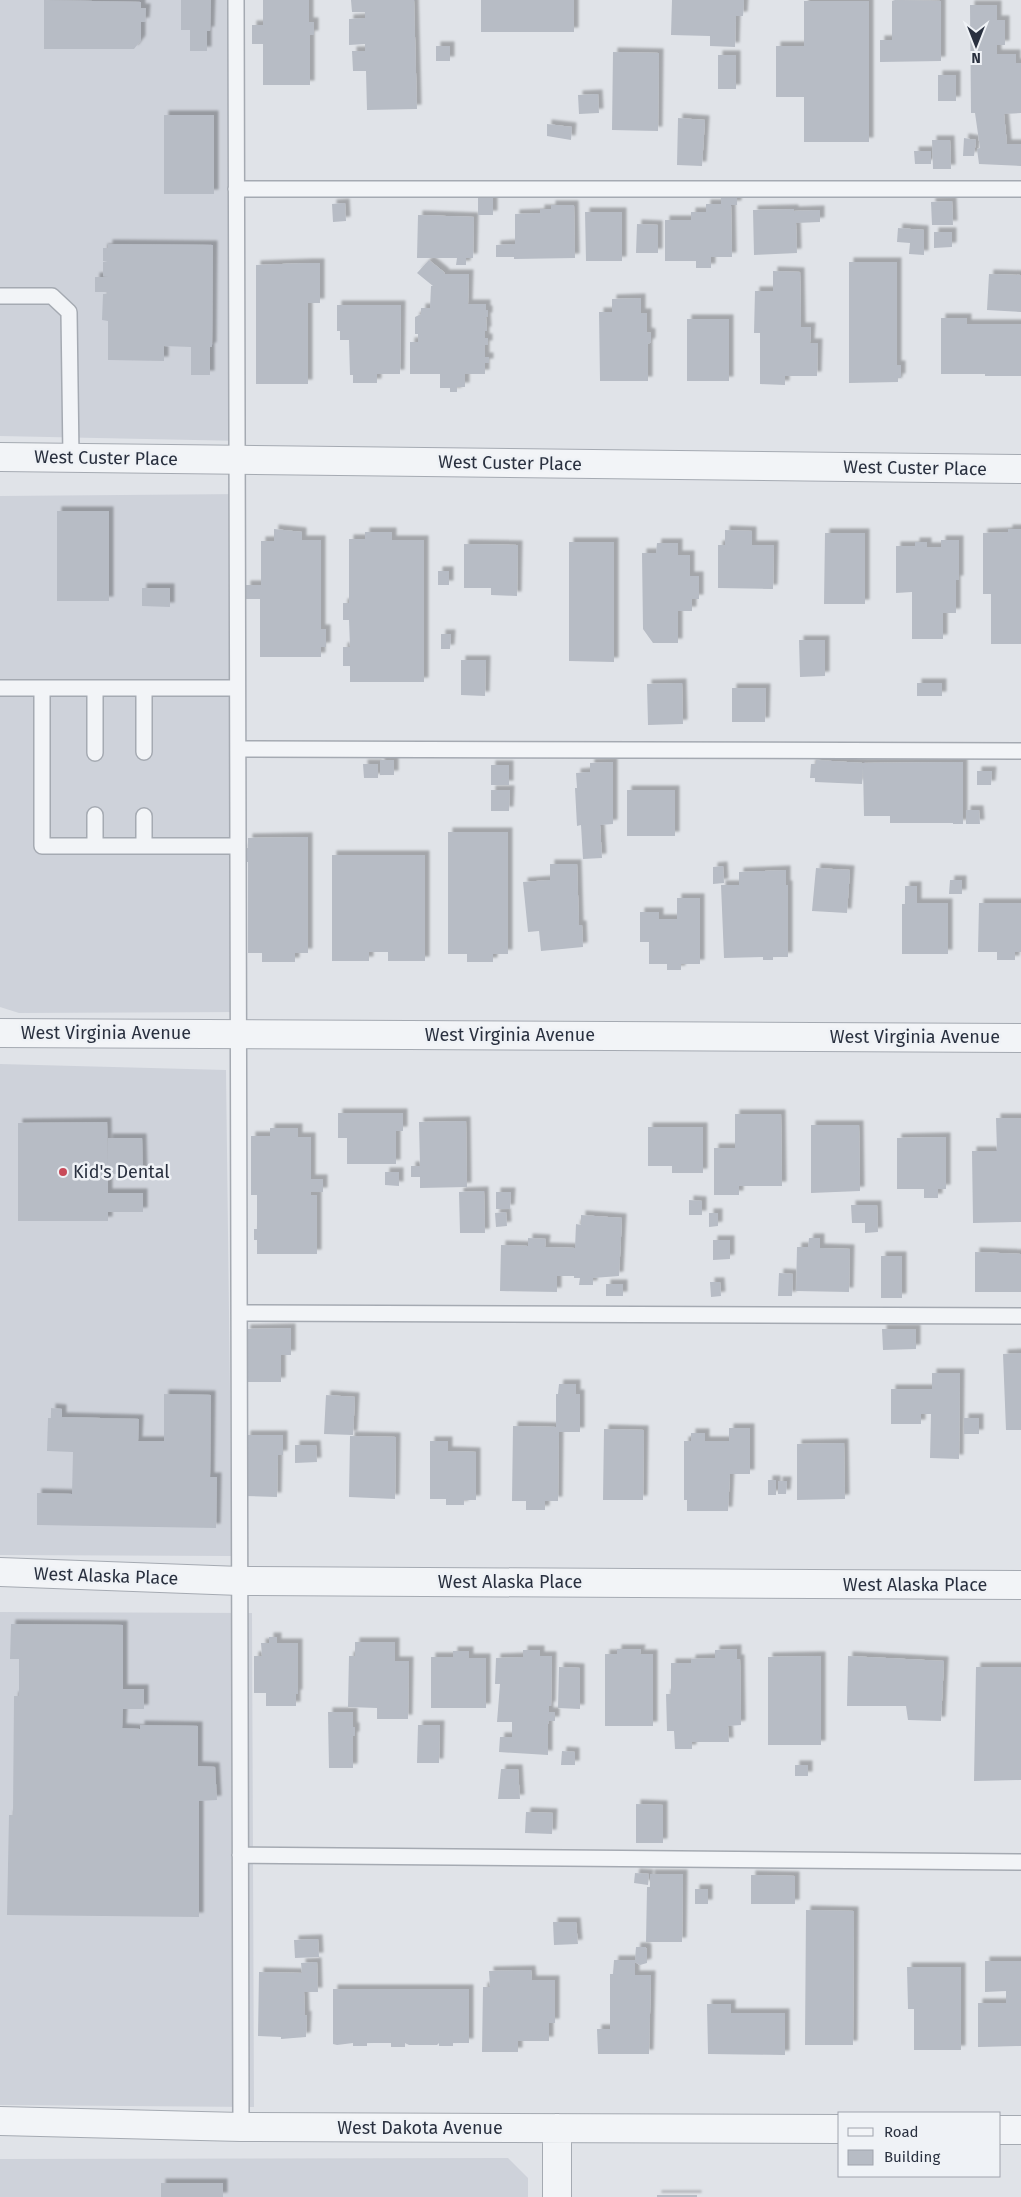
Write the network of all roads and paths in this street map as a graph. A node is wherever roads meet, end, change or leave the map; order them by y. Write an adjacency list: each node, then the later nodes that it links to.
1 (236, 0): 2 (lane)
2 (236, 189): 3 (lane); 7 (lane)
3 (1021, 189)
4 (0, 296): 6 (lane)
5 (0, 456): 6 (street, West Custer Place)
6 (71, 456): 7 (street, West Custer Place)
7 (237, 460): 8 (street, West Custer Place); 13 (lane)
8 (1021, 469)
9 (0, 688): 10 (lane)
10 (42, 688): 11 (lane); 20 (lane)
11 (95, 688): 12 (lane); 17 (lane)
12 (144, 688): 13 (lane); 16 (lane)
13 (237, 688): 14 (lane)
14 (238, 749): 15 (lane); 22 (lane)
15 (1021, 751)
16 (144, 752)
17 (95, 753)
18 (95, 815): 20 (lane)
19 (144, 816): 21 (lane)
20 (95, 846): 21 (lane)
21 (144, 846): 22 (lane)
22 (238, 846): 24 (lane)
23 (0, 1033): 24 (street, West Virginia Avenue)
24 (238, 1034): 25 (street, West Virginia Avenue); 26 (lane)
25 (1021, 1038)
26 (239, 1313): 27 (lane); 29 (lane)
27 (1021, 1316)
28 (0, 1572): 29 (street, West Alaska Place)
29 (240, 1581): 30 (street, West Alaska Place); 31 (lane)
30 (1021, 1585)
31 (240, 1855): 32 (lane); 34 (lane)
32 (1021, 1862)
33 (0, 2121): 34 (street, West Dakota Avenue)
34 (241, 2127): 35 (street, West Dakota Avenue)
35 (556, 2128): 36 (street, West Dakota Avenue); 39 (street)
36 (838, 2129)
37 (1001, 2130): 38 (street)
38 (1021, 2130)
39 (556, 2197)

